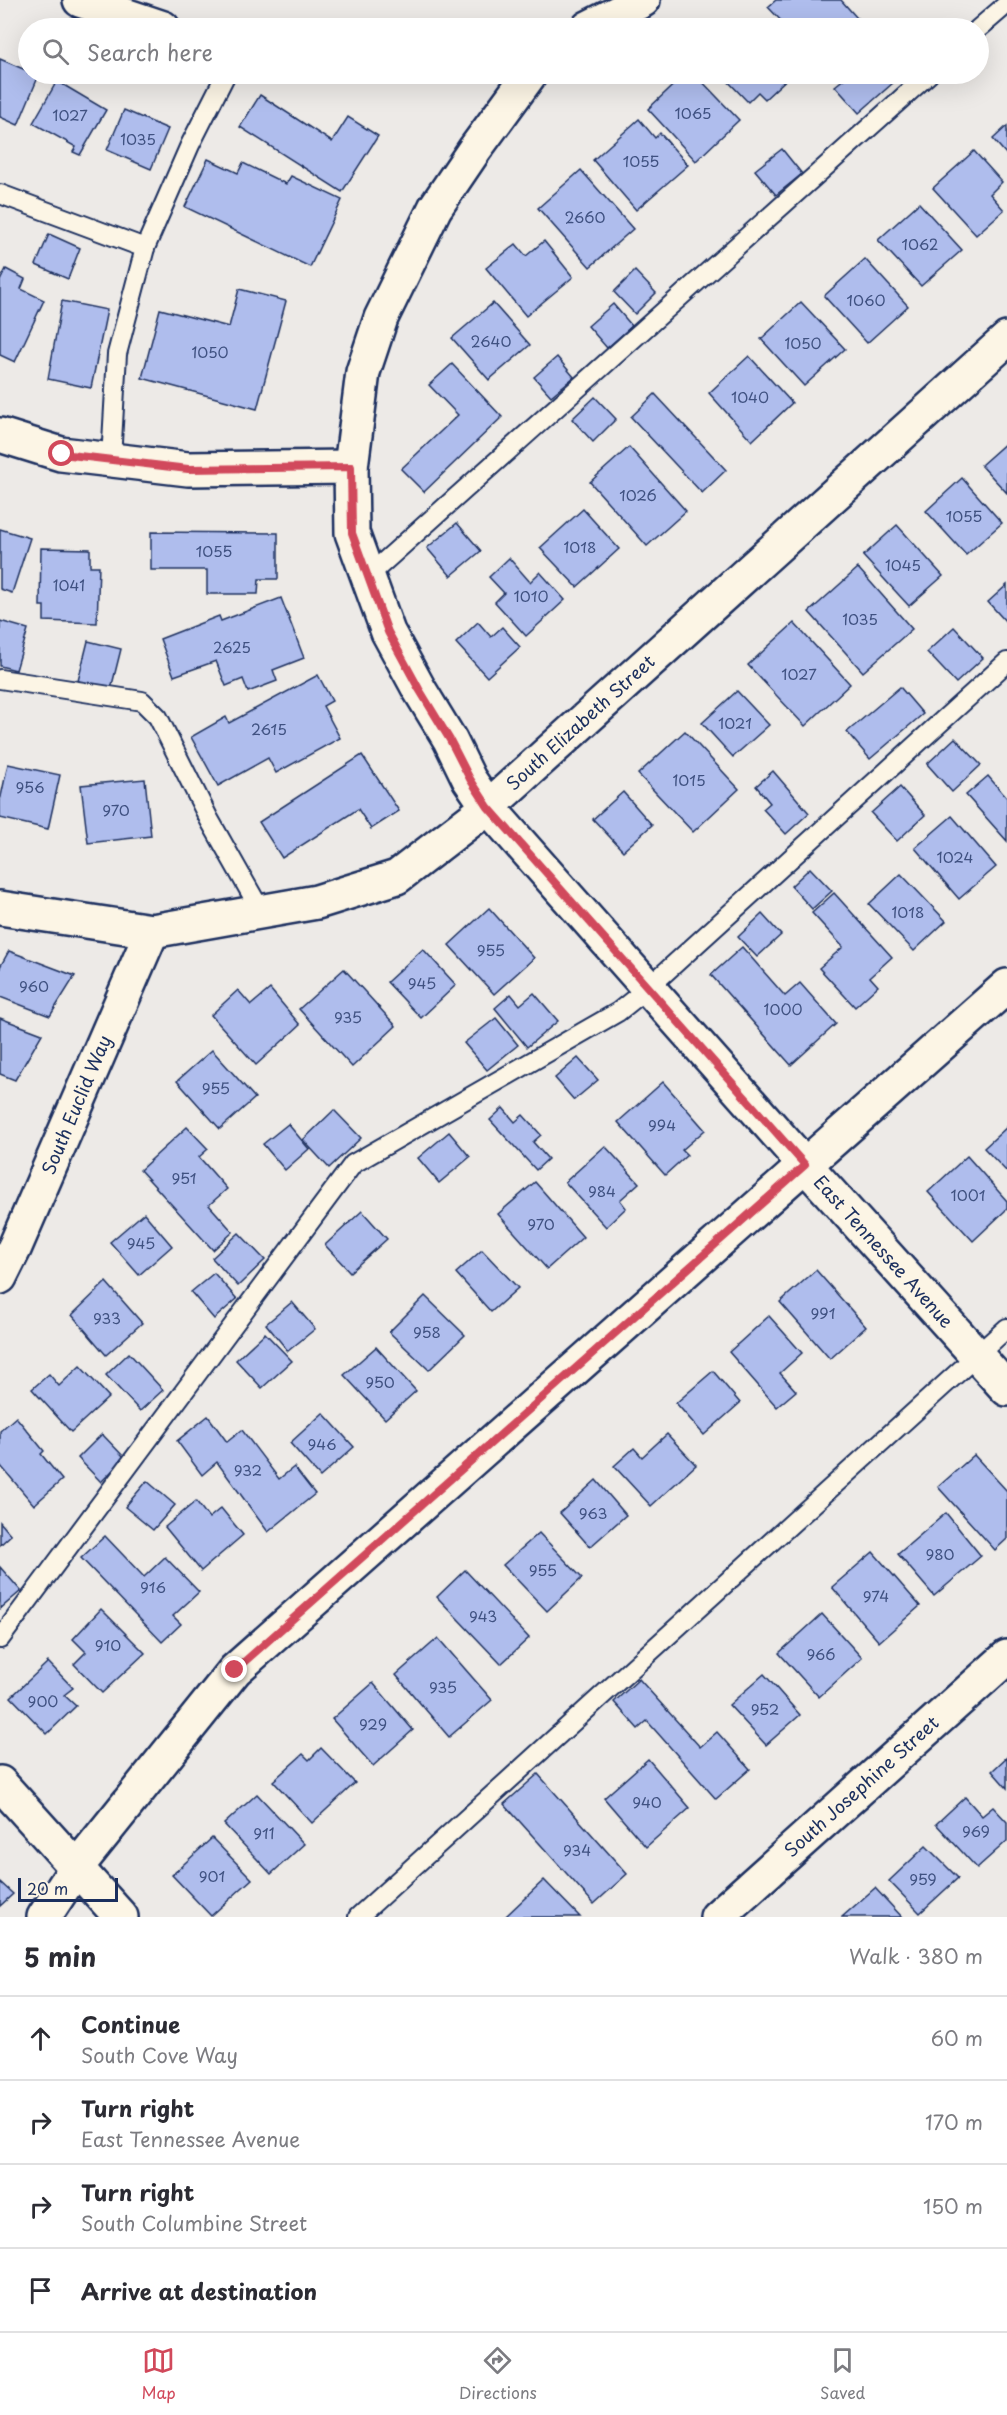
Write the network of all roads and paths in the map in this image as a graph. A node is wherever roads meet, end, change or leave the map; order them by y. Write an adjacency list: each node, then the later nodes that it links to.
1 (80, 0): 4 (street)
2 (643, 0): 5 (street)
3 (1007, 4): 6 (lane)
4 (133, 18)
5 (608, 18)
6 (989, 20)
7 (221, 84): 11 (lane)
8 (523, 84): 15 (street, East Tennessee Avenue)
9 (918, 84): 16 (lane)
10 (0, 194): 11 (lane)
11 (145, 248): 14 (lane)
12 (1007, 339): 19 (street, South Elizabeth Street)
13 (0, 435): 14 (street)
14 (111, 460): 15 (street)
15 (351, 467): 16 (street, East Tennessee Avenue)
16 (367, 577): 19 (street, East Tennessee Avenue)
17 (1007, 662): 24 (lane)
18 (0, 679): 21 (lane)
19 (488, 807): 21 (street, South Elizabeth Street); 24 (street, East Tennessee Avenue)
20 (0, 908): 22 (street, South Elizabeth Street)
21 (261, 912): 22 (street, South Elizabeth Street)
22 (152, 931): 26 (street, South Euclid Way)
23 (1007, 986): 25 (street)
24 (648, 988): 25 (street, East Tennessee Avenue); 30 (lane)
25 (805, 1165): 28 (street, East Tennessee Avenue); 33 (street)
26 (0, 1277)
27 (1007, 1328): 28 (lane)
28 (977, 1355): 29 (street, East Tennessee Avenue); 36 (lane)
29 (1007, 1389)
30 (0, 1639)
31 (1007, 1657): 37 (street, South Josephine Street)
32 (0, 1783): 33 (street)
33 (76, 1868): 34 (street); 35 (street)
34 (44, 1917)
35 (121, 1917)
36 (358, 1917)
37 (717, 1917)

